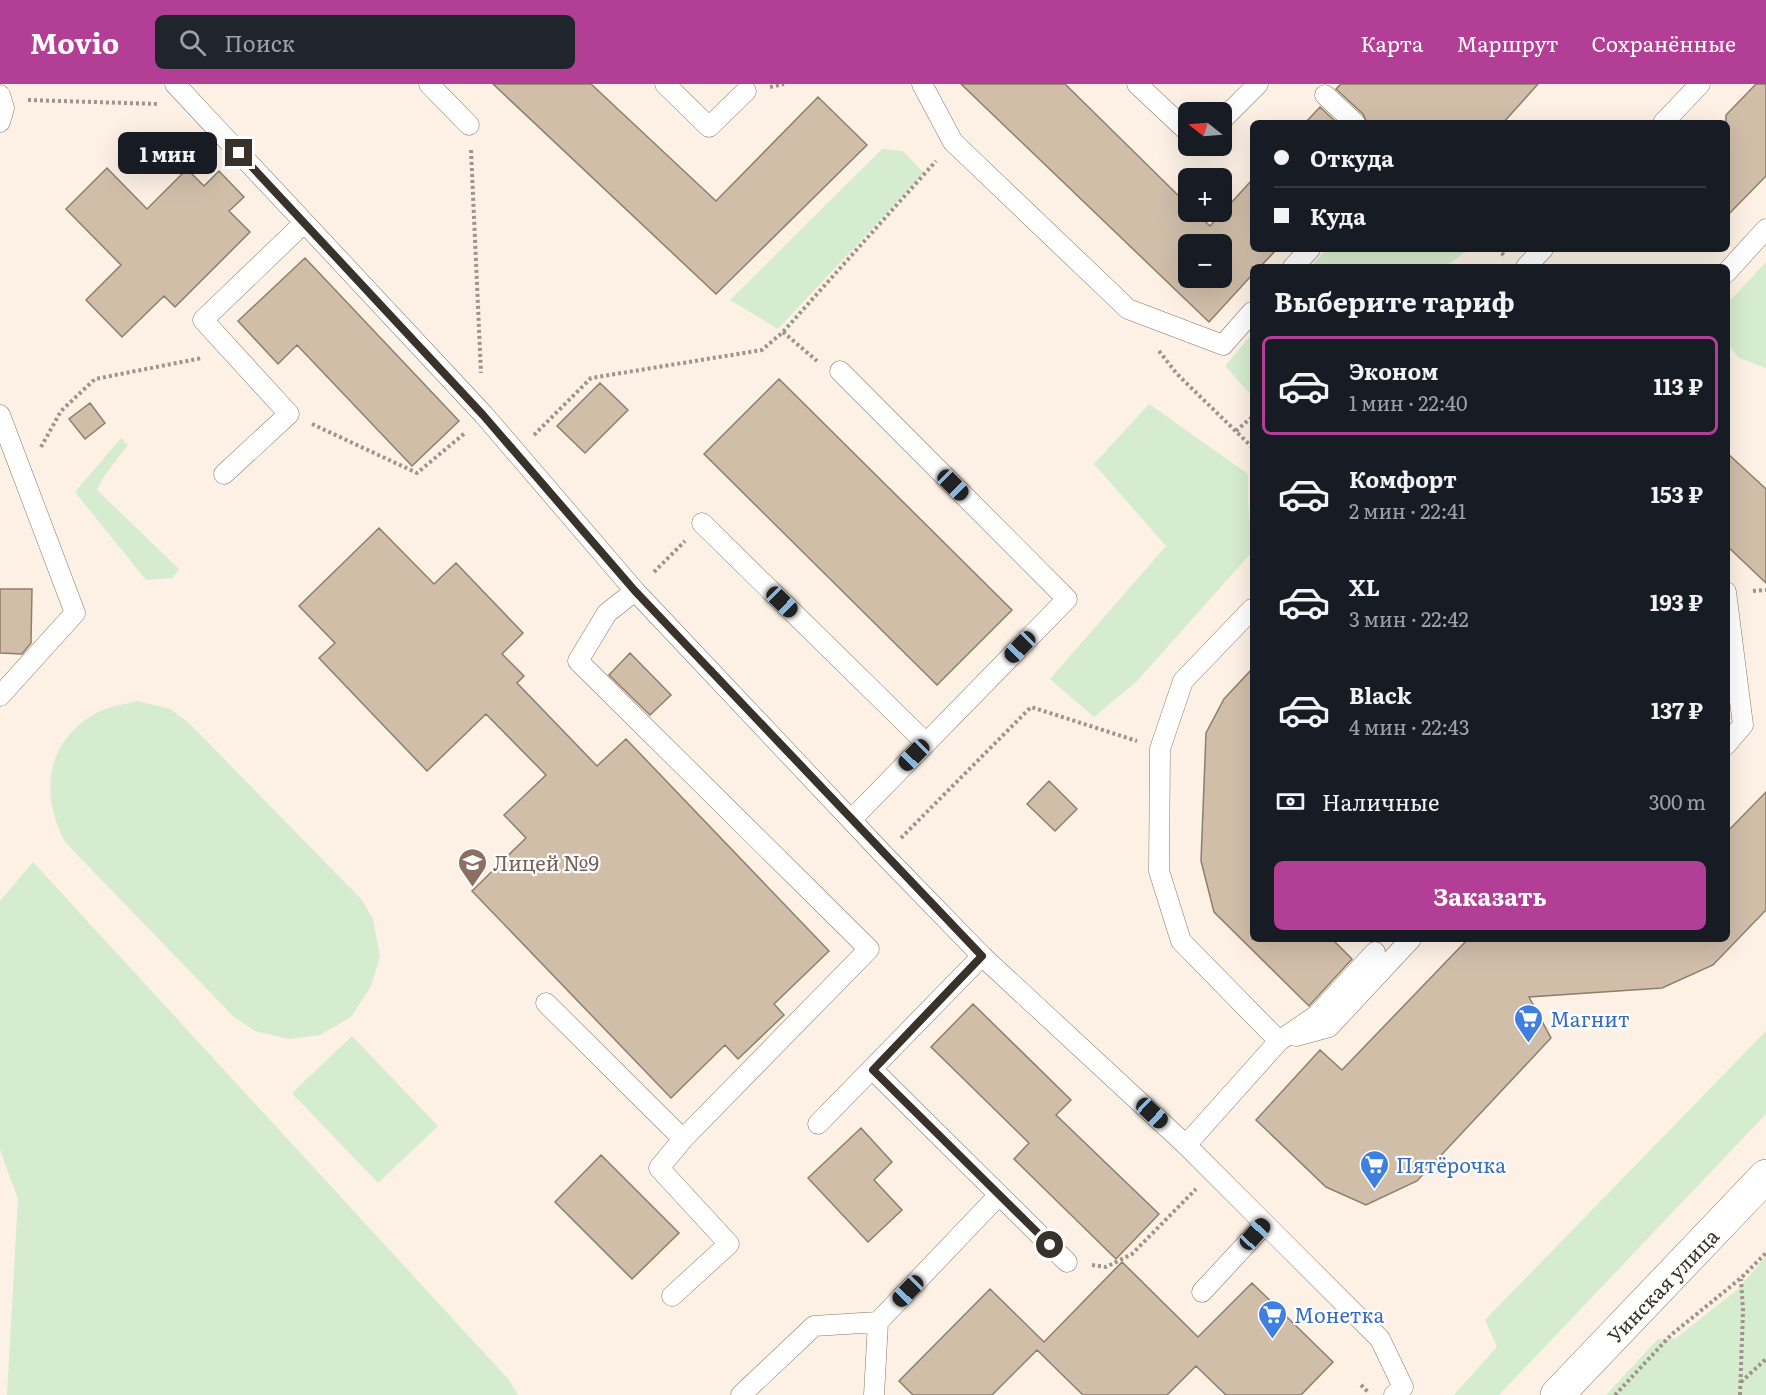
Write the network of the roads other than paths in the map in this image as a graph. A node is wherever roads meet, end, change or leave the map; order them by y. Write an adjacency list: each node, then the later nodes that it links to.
1 (175, 84): 17 (lane)
2 (429, 84): 16 (lane)
3 (665, 84): 8 (lane)
4 (922, 84): 24 (lane)
5 (1137, 84): 15 (lane)
6 (1258, 84): 11 (lane)
7 (1700, 84): 13 (lane)
8 (746, 91)
9 (0, 95): 14 (lane)
10 (1325, 95): 12 (lane)
11 (1232, 110)
12 (1353, 120)
13 (1666, 120)
14 (0, 122)
15 (1178, 123)
16 (470, 125)
17 (304, 222): 27 (lane); 29 (lane)
18 (1766, 229): 23 (lane)
19 (1307, 252): 21 (lane)
20 (1540, 252): 22 (lane)
21 (1296, 264)
22 (1529, 264)
23 (1730, 269)
24 (1250, 314)
25 (840, 371): 34 (lane)
26 (0, 415): 32 (lane)
27 (224, 474)
28 (702, 524): 34 (lane)
29 (635, 591): 35 (lane); 43 (lane)
30 (1250, 611): 40 (lane)
31 (1731, 662): 33 (lane)
32 (0, 696)
33 (1730, 740)
34 (926, 743): 35 (lane)
35 (850, 820): 38 (lane)
36 (1408, 942): 40 (lane)
37 (1375, 952): 40 (lane)
38 (982, 956): 41 (lane); 44 (lane)
39 (546, 1003): 43 (lane)
40 (1279, 1041): 44 (lane)
41 (873, 1070): 42 (lane); 46 (lane)
42 (818, 1124)
43 (683, 1139): 50 (lane)
44 (1186, 1145): 47 (lane)
45 (1766, 1176): 55 (main road, Уинская улица)
46 (998, 1196): 48 (lane); 51 (lane)
47 (1264, 1224): 49 (lane); 54 (lane)
48 (1067, 1262)
49 (1202, 1292)
50 (672, 1296)
51 (878, 1322): 52 (lane); 53 (lane)
52 (741, 1395)
53 (874, 1395)
54 (1394, 1395)
55 (1557, 1395)

